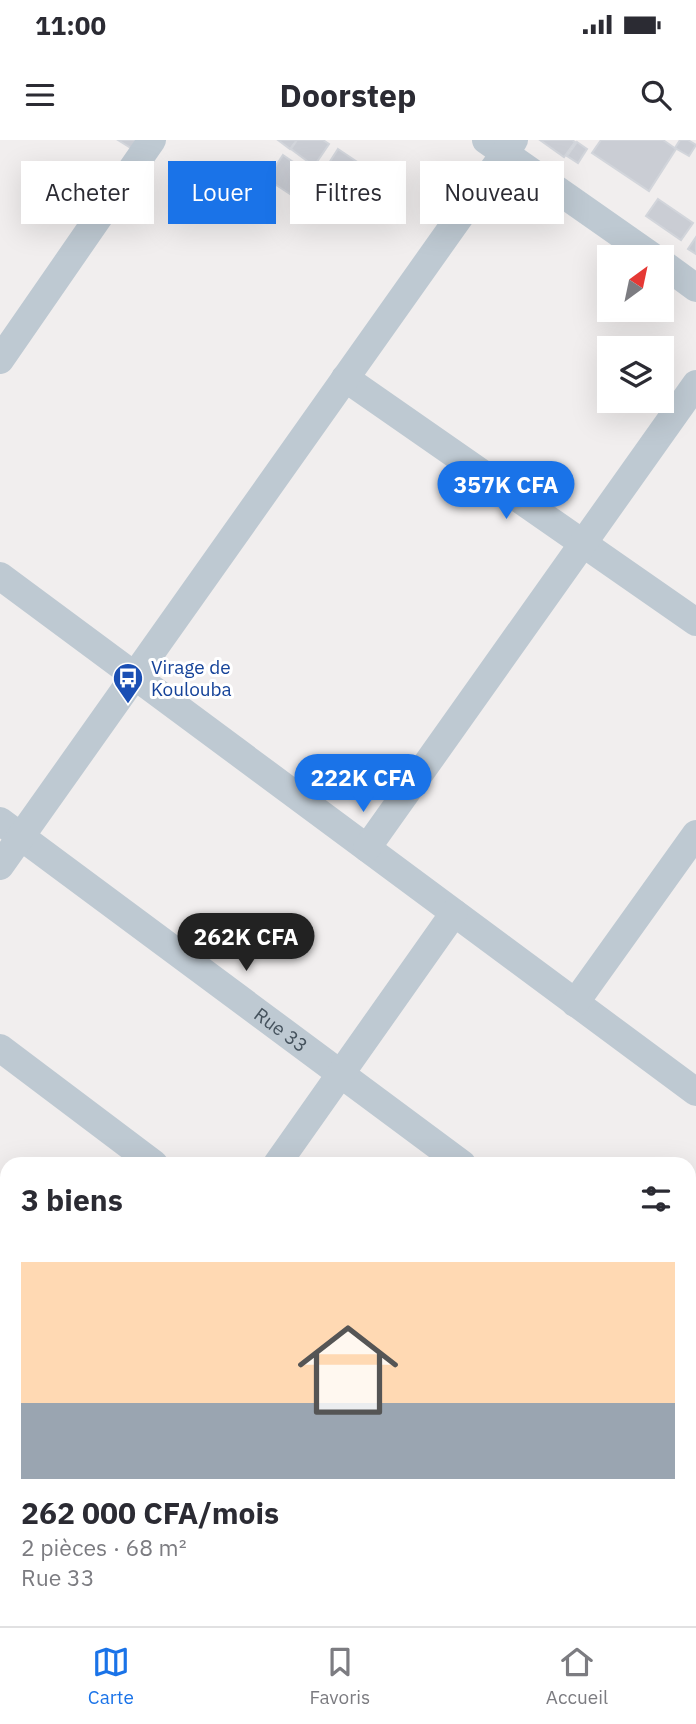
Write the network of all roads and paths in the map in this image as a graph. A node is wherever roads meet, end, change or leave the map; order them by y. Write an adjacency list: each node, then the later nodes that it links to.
1 (152, 140): 6 (street)
2 (502, 144): 3 (street); 7 (street)
3 (637, 245)
4 (674, 272): 5 (street)
5 (696, 288)
6 (0, 360)
7 (345, 378): 9 (street); 12 (street)
8 (696, 384): 9 (street)
9 (582, 544): 11 (street); 15 (street)
10 (0, 576): 12 (street)
11 (696, 622)
12 (134, 676): 13 (street); 15 (street)
13 (10, 829): 16 (street); 20 (street, Rue 33)
14 (696, 834): 18 (street)
15 (367, 848): 17 (street)
16 (0, 866)
17 (454, 913): 18 (street); 20 (street)
18 (575, 1003): 21 (street)
19 (0, 1048): 22 (street)
20 (341, 1073): 23 (street); 24 (street, Rue 33)
21 (696, 1092)
22 (145, 1157)
23 (282, 1157)
24 (453, 1157)

